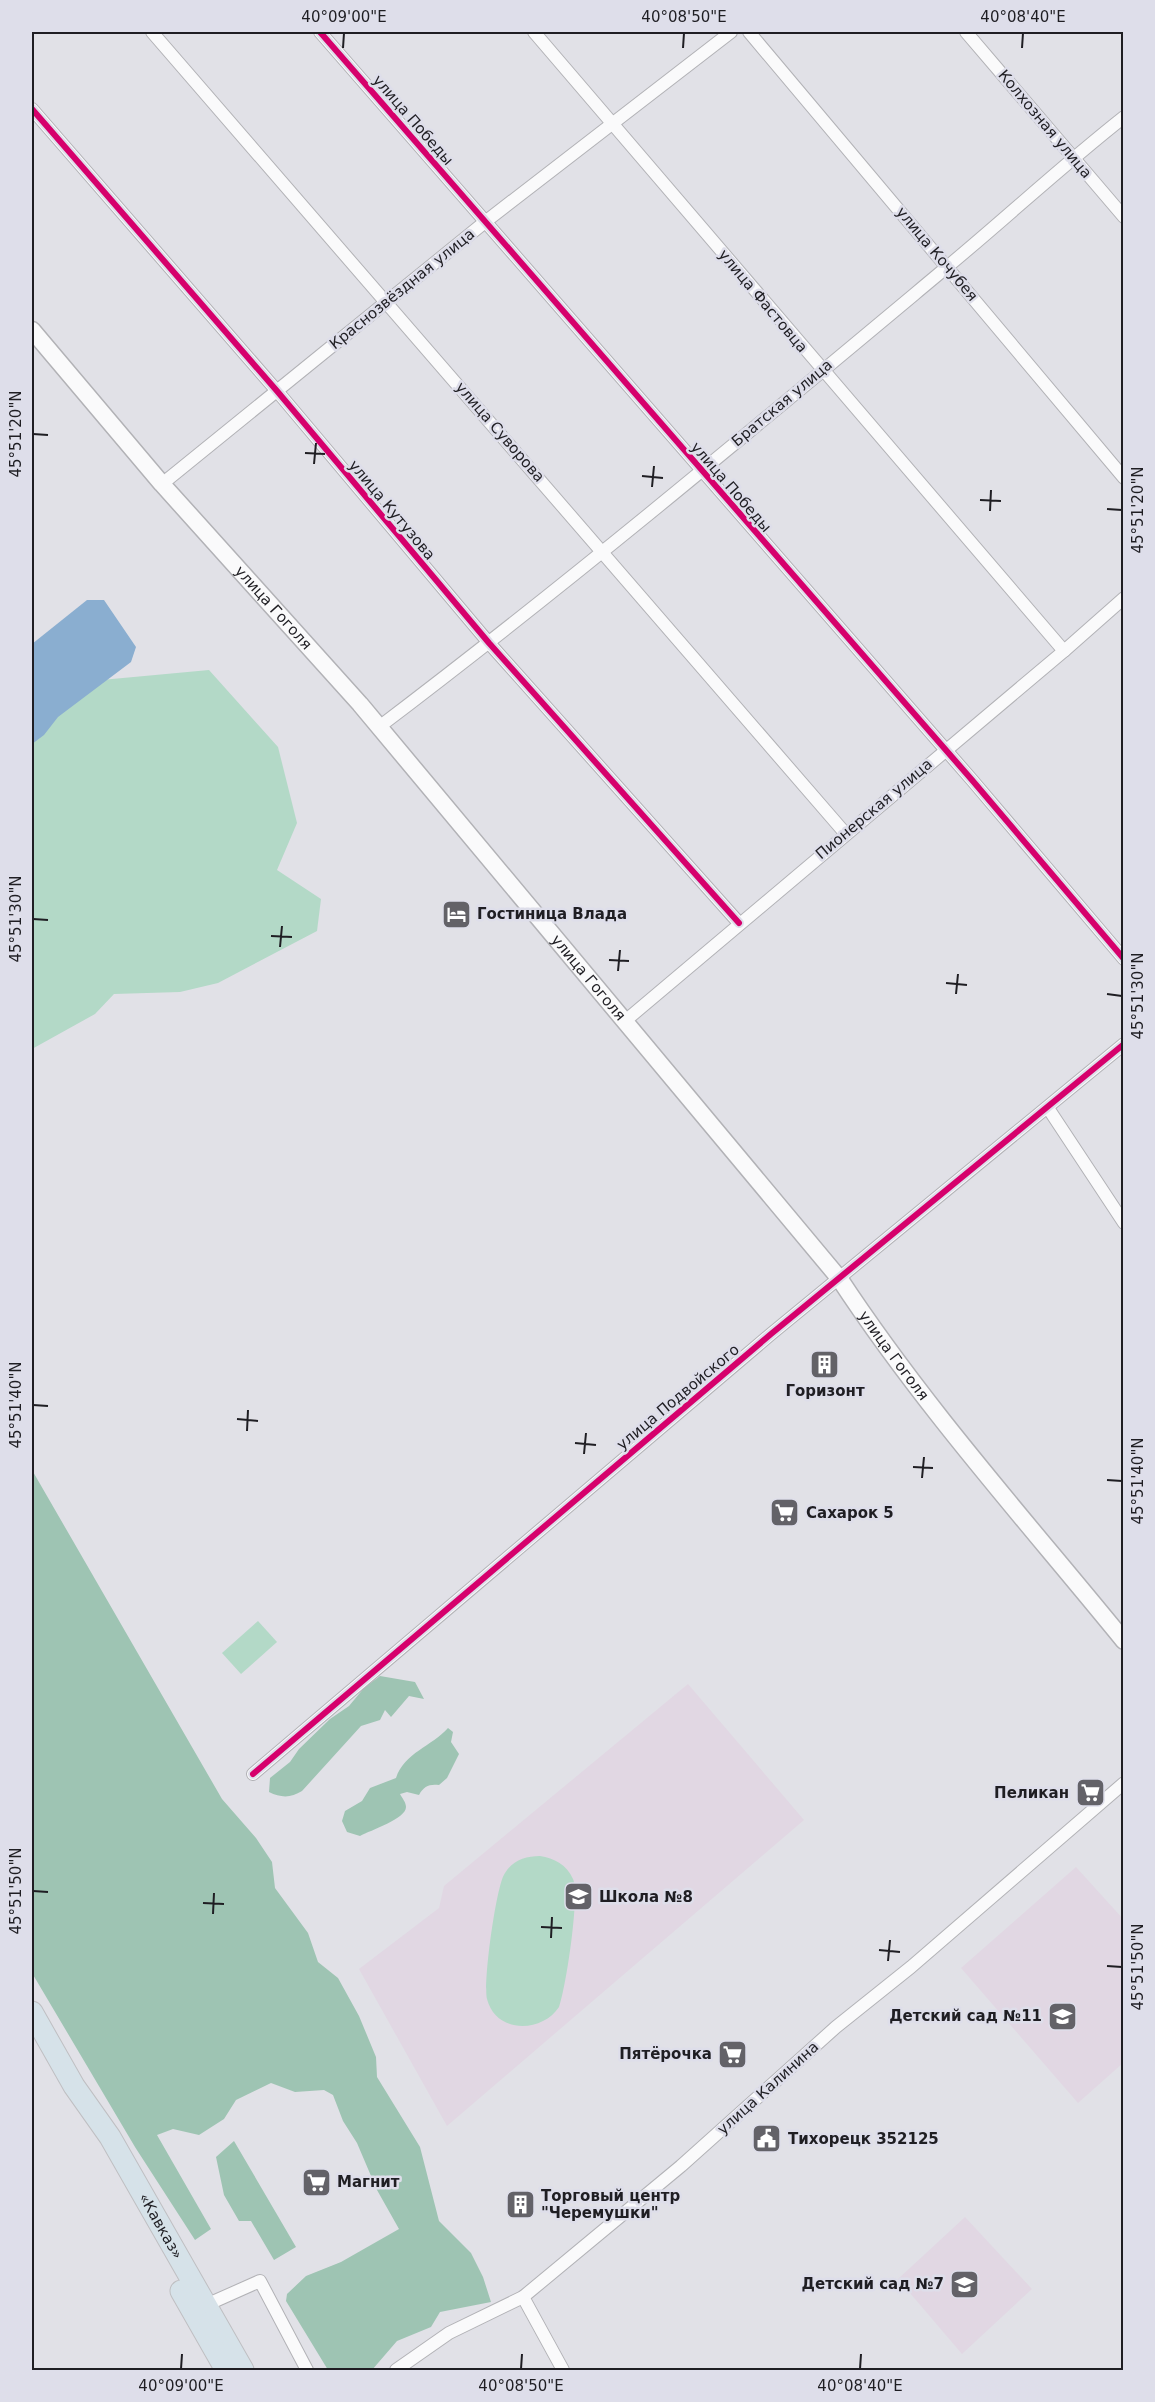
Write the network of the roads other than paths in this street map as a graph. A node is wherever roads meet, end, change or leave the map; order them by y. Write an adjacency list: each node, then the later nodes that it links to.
1 (152, 32): 14 (street, улица Суворова)
2 (320, 32): 12 (street, улица Победы)
3 (534, 32): 9 (street, улица Фастовца)
4 (731, 32): 9 (street, Краснозвёздная улица)
5 (749, 32): 13 (street, улица Кочубея)
6 (966, 32): 10 (street, Колхозная улица)
7 (32, 109): 17 (street, улица Кутузова)
8 (1124, 117): 10 (street, Братская улица)
9 (612, 123): 12 (street, Краснозвёздная улица); 16 (street, улица Фастовца)
10 (1073, 157): 11 (street, Колхозная улица); 13 (street, Братская улица)
11 (1124, 217)
12 (484, 222): 14 (street, Краснозвёздная улица); 18 (street, улица Победы)
13 (948, 266): 16 (street, Братская улица); 19 (street, улица Кочубея)
14 (387, 302): 17 (street, Краснозвёздная улица); 21 (street, улица Суворова)
15 (32, 330): 20 (main road, улица Гоголя)
16 (821, 370): 18 (street, Братская улица); 24 (street, улица Фастовца)
17 (277, 391): 20 (street, Краснозвёздная улица); 23 (street, улица Кутузова)
18 (700, 470): 21 (street, Братская улица); 26 (street, улица Победы)
19 (1124, 478)
20 (162, 484): 25 (main road, улица Гоголя)
21 (603, 550): 23 (street, Братская улица); 27 (street, улица Суворова)
22 (1124, 598): 24 (street, Пионерская улица)
23 (489, 643): 25 (street, Братская улица); 28 (street, улица Кутузова)
24 (1064, 651): 26 (street, Пионерская улица)
25 (379, 727): 30 (main road, улица Гоголя)
26 (945, 750): 27 (street, Пионерская улица); 29 (street, улица Победы)
27 (845, 833): 28 (street, Пионерская улица)
28 (739, 923): 30 (street, Пионерская улица)
29 (1124, 959)
30 (625, 1021): 34 (main road, улица Гоголя)
31 (1124, 1044): 32 (street, улица Подвойского)
32 (1048, 1108): 33 (street); 34 (street, улица Подвойского)
33 (1124, 1223)
34 (839, 1278): 35 (main road, улица Гоголя); 36 (street, улица Подвойского)
35 (1124, 1641)
36 (253, 1774)
37 (1124, 1783): 40 (street, улица Калинина)
38 (32, 2012): 39 (highway, «Кавказ»)
39 (74, 2086): 41 (highway, «Кавказ»); 42 (highway, «Кавказ»)
40 (523, 2297): 45 (street, улица Калинина); 46 (street)
41 (206, 2305): 43 (highway, «Кавказ»); 44 (street)
42 (226, 2370)
43 (243, 2370)
44 (308, 2370)
45 (396, 2370)
46 (563, 2370)

